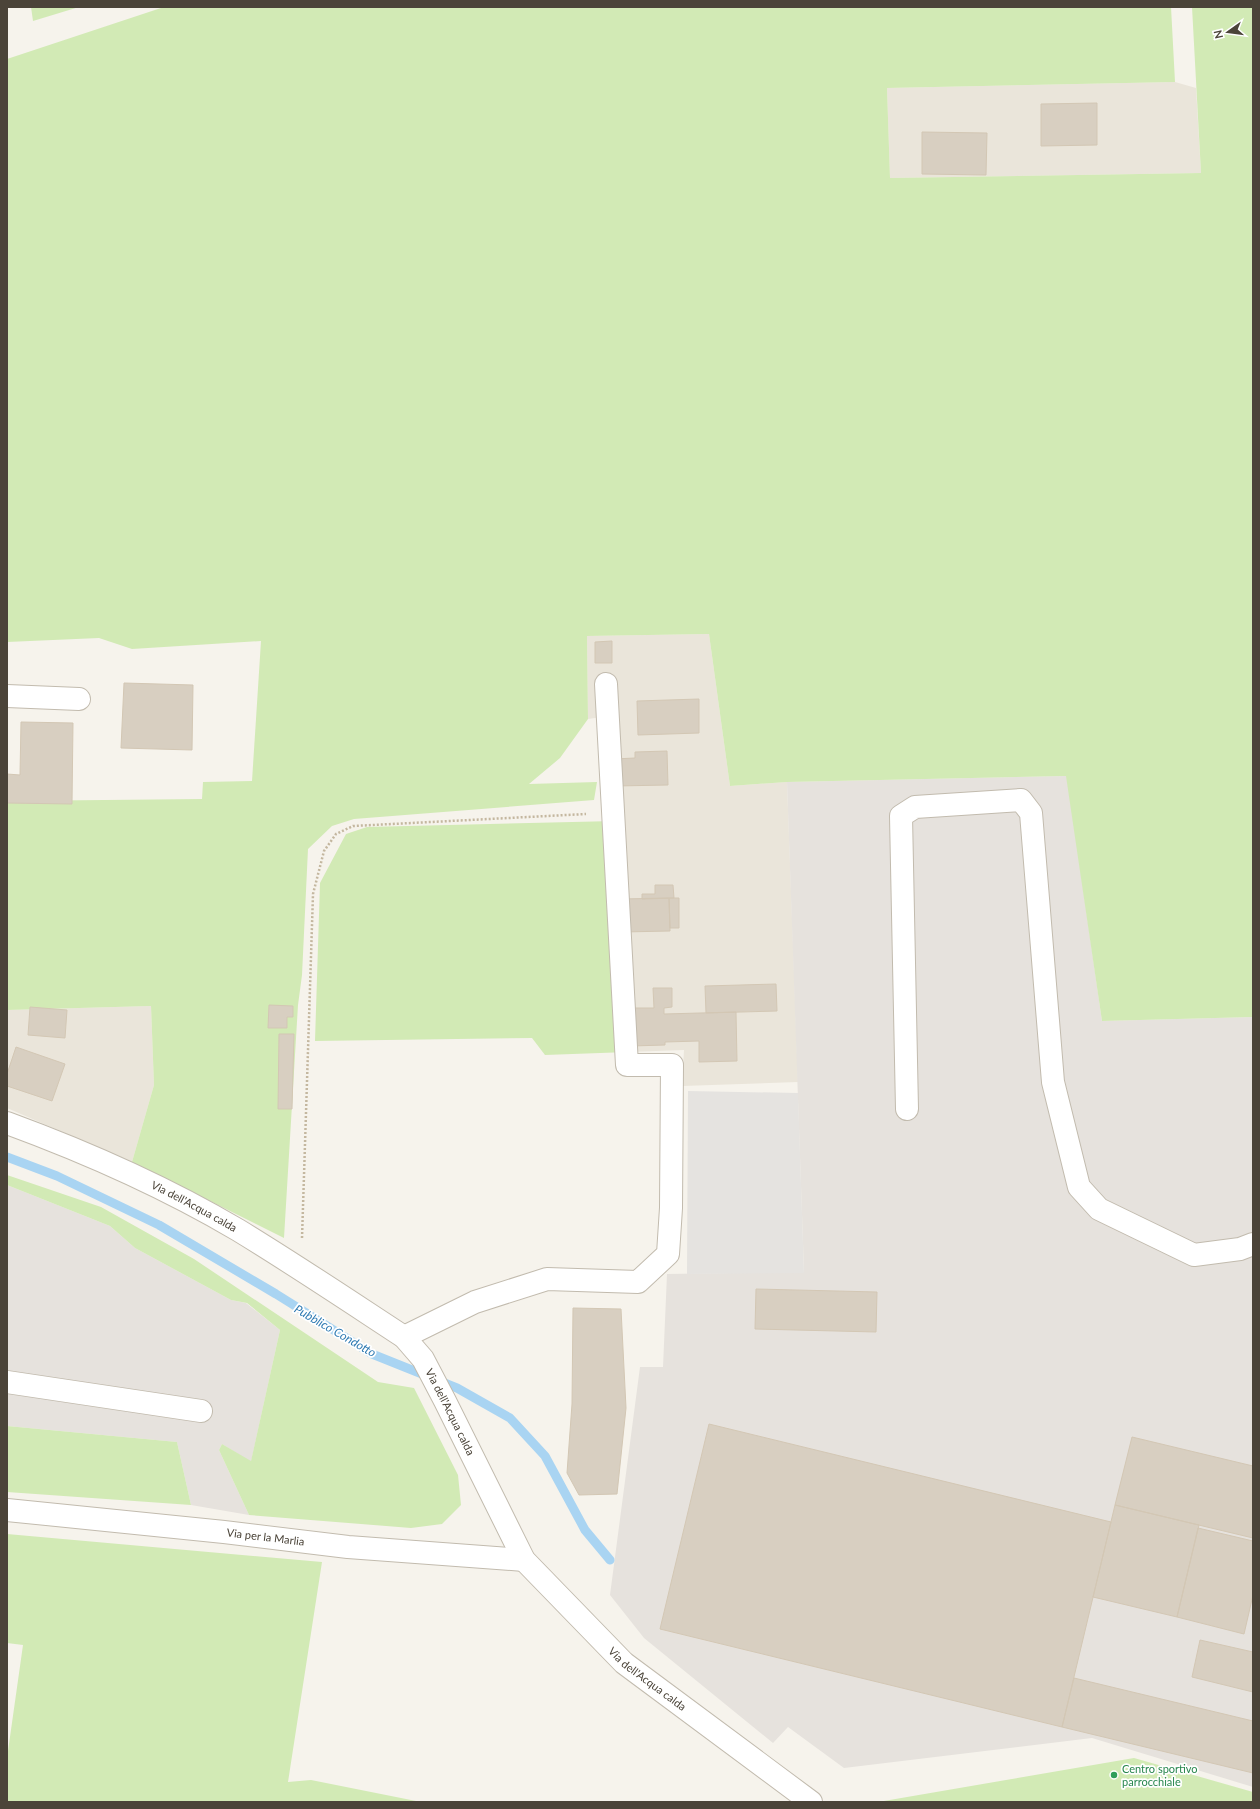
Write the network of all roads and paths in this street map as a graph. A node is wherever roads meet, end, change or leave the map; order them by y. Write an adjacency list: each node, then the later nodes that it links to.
1 (606, 684): 4 (street)
2 (7, 696): 3 (street)
3 (79, 699)
4 (613, 813): 8 (path); 9 (street)
5 (908, 1109): 7 (street)
6 (7, 1123): 8 (street, Via dell'Acqua calda)
7 (1253, 1244)
8 (301, 1270): 9 (street, Via dell'Acqua calda)
9 (404, 1337): 13 (street, Via dell'Acqua calda)
10 (7, 1382): 11 (street)
11 (201, 1411)
12 (7, 1510): 13 (street, Via per la Marlia)
13 (524, 1560): 14 (street, Via dell'Acqua calda)
14 (811, 1802)

